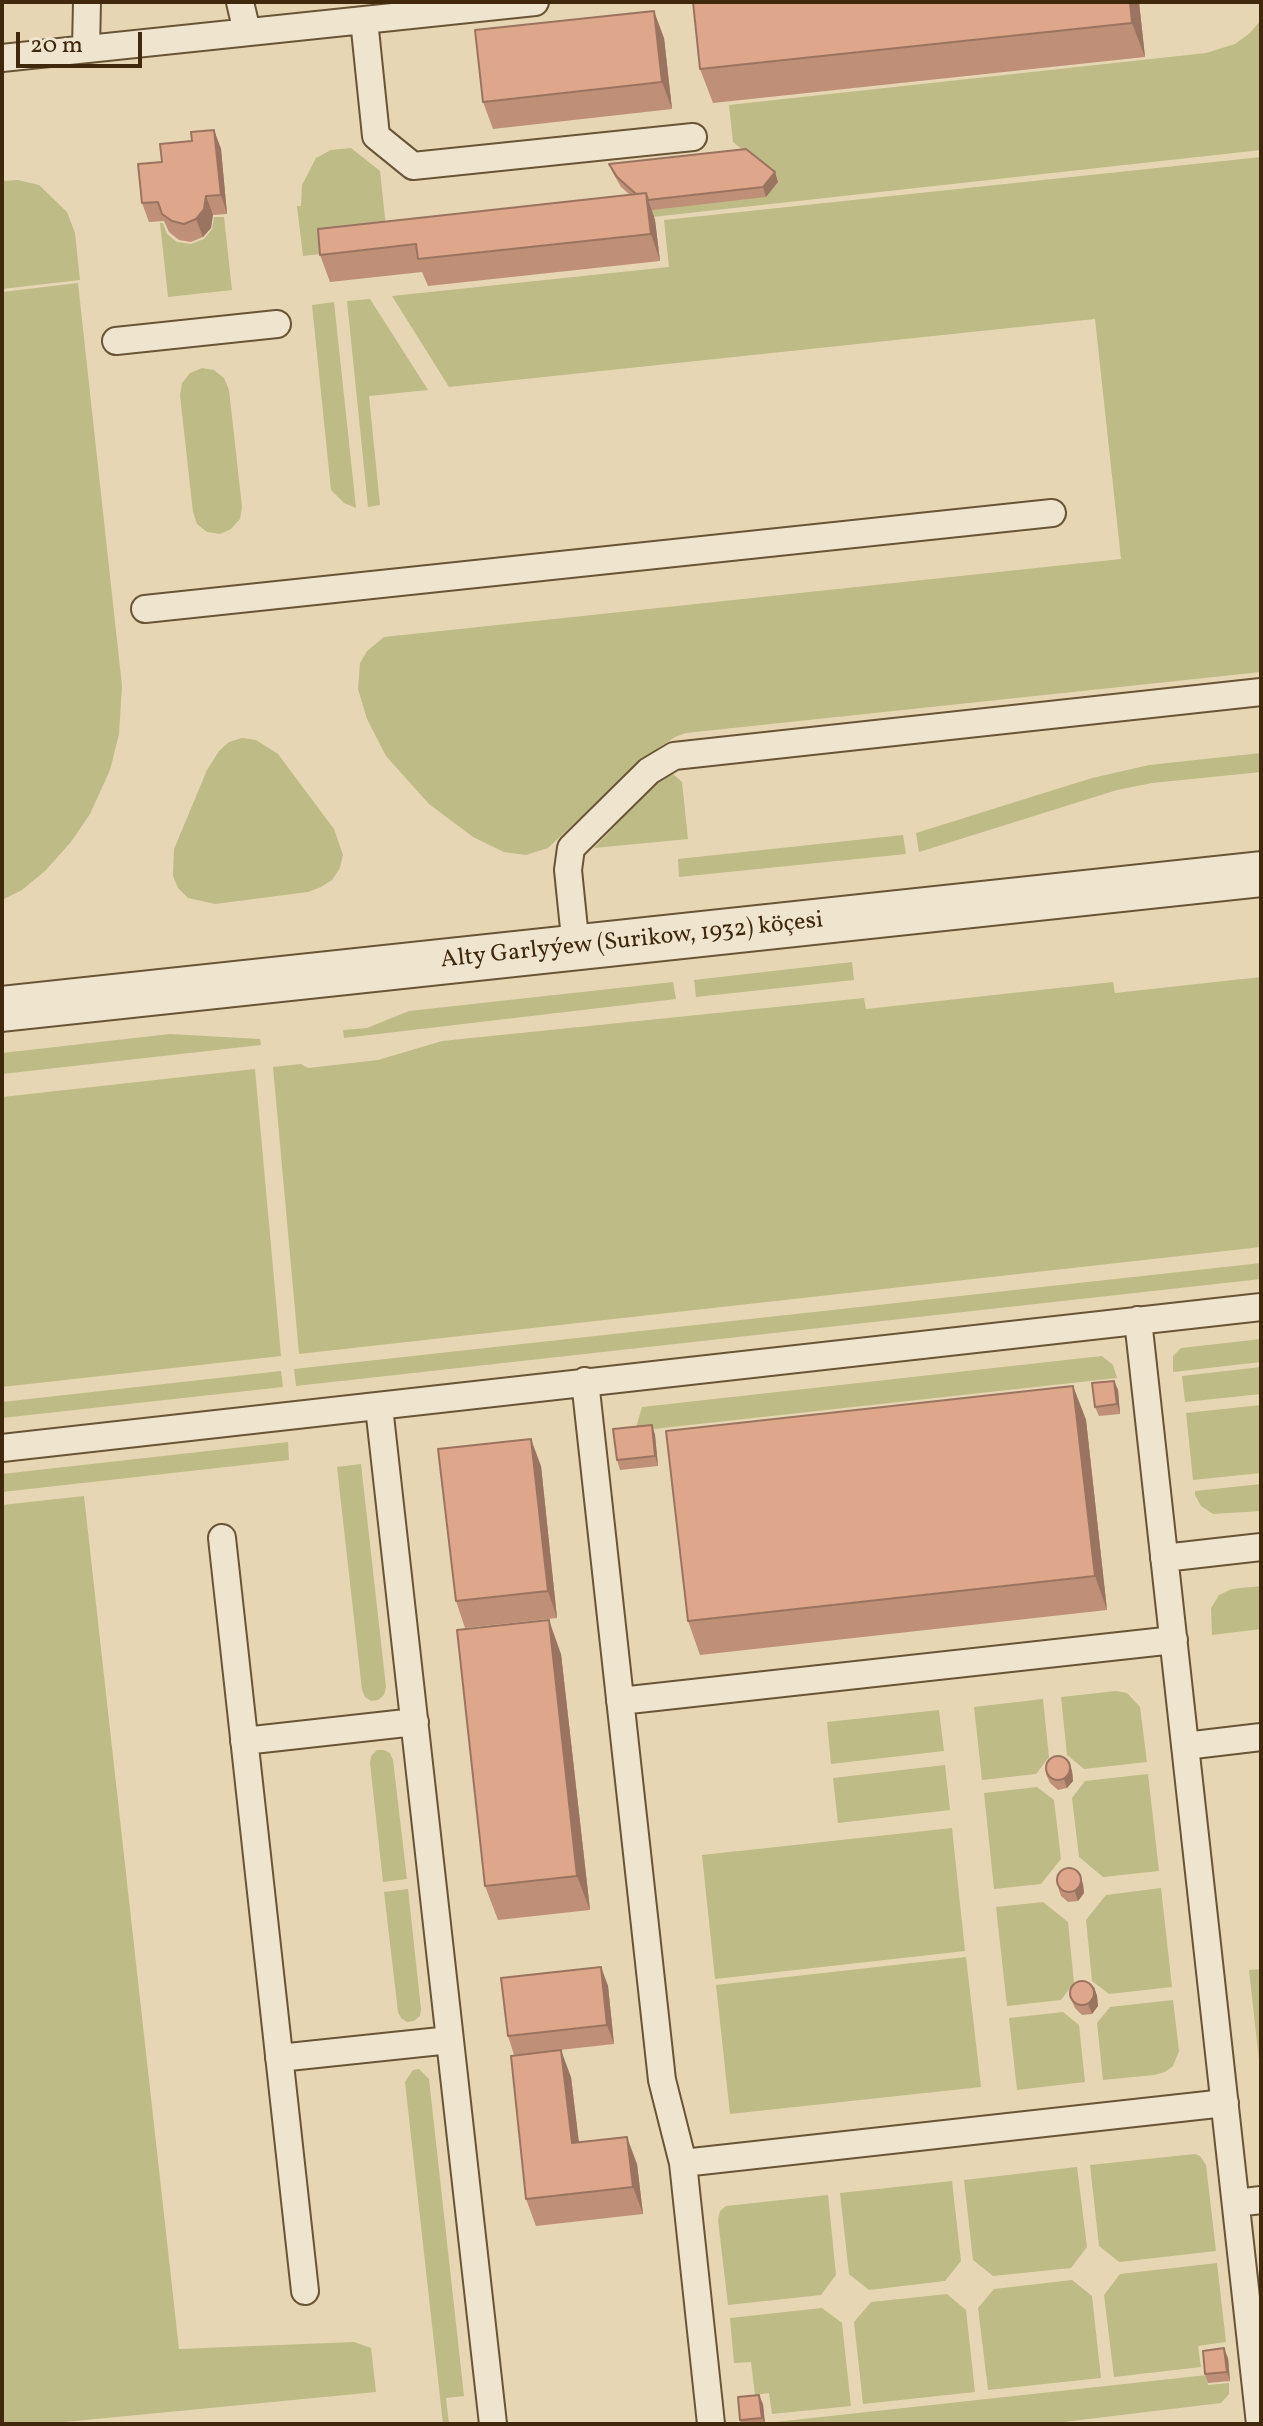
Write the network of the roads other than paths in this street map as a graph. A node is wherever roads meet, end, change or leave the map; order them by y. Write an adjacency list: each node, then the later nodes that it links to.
1 (87, 2): 7 (lane)
2 (240, 2): 6 (lane)
3 (535, 2): 4 (lane)
4 (433, 7): 5 (lane)
5 (364, 20): 6 (lane); 9 (lane)
6 (247, 32): 7 (lane)
7 (86, 49): 8 (lane)
8 (2, 58)
9 (693, 137)
10 (277, 324): 11 (lane)
11 (116, 341)
12 (1052, 513): 13 (lane)
13 (145, 609)
14 (1261, 692): 19 (lane)
15 (1261, 850): 17 (street)
16 (1261, 874): 17 (street, Alty Garlyýew (Surikow, 1932) köçesi)
17 (1215, 879): 18 (street); 19 (street, Alty Garlyýew (Surikow, 1932) köçesi)
18 (1261, 895)
19 (576, 948): 20 (street, Alty Garlyýew (Surikow, 1932) köçesi)
20 (2, 1009)
21 (1261, 1307): 22 (lane)
22 (1138, 1320): 23 (lane); 28 (lane)
23 (585, 1381): 24 (lane); 30 (lane)
24 (379, 1407): 25 (lane); 31 (lane)
25 (2, 1448)
26 (222, 1538): 33 (lane)
27 (1261, 1547): 28 (lane)
28 (1164, 1558): 29 (lane)
29 (1174, 1640): 30 (lane); 34 (lane)
30 (620, 1701): 38 (lane)
31 (415, 1722): 33 (lane); 35 (lane)
32 (1261, 1737): 34 (lane)
33 (244, 1741): 36 (lane)
34 (1185, 1746): 37 (lane)
35 (450, 2040): 36 (lane); 42 (lane)
36 (279, 2058): 40 (lane)
37 (1225, 2103): 38 (lane); 39 (lane)
38 (683, 2163): 43 (lane)
39 (1248, 2202): 41 (lane)
40 (305, 2291)
41 (1254, 2306): 44 (lane)
42 (493, 2424)
43 (711, 2424)
44 (1260, 2424)

